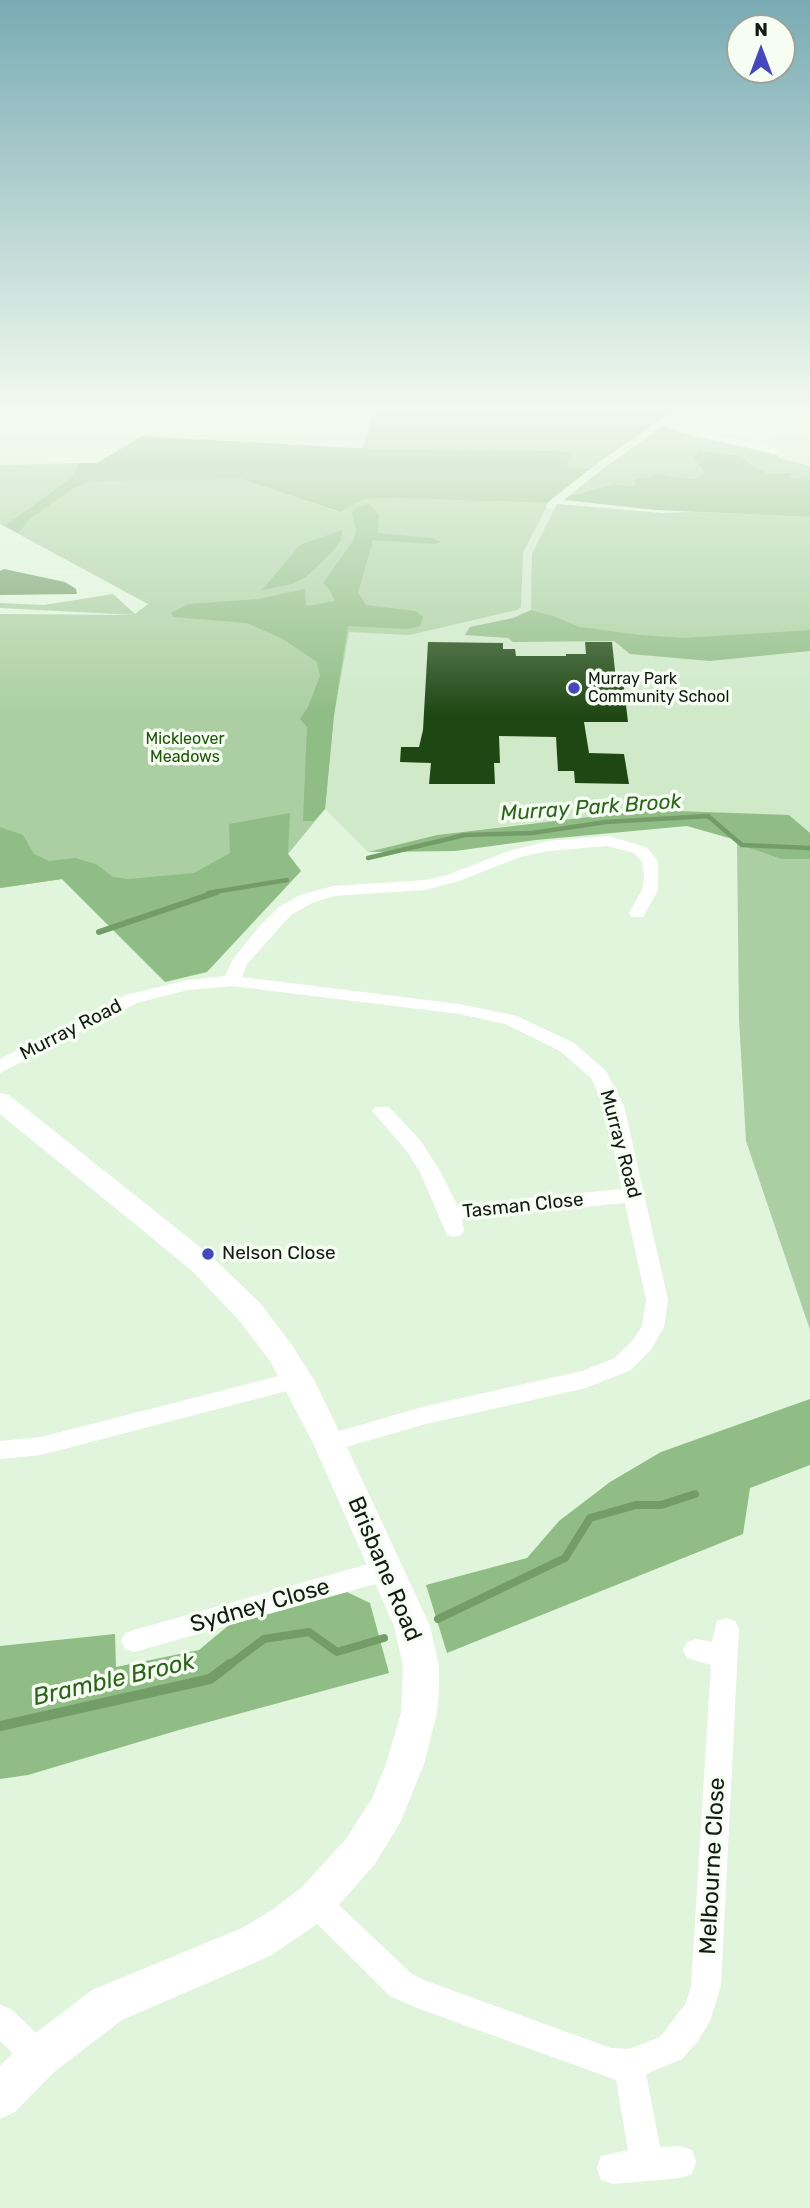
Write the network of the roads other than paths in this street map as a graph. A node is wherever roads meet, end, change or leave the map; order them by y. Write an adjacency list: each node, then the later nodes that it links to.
1 (637, 913): 2 (street)
2 (232, 981): 3 (street, Murray Road); 6 (street, Murray Road)
3 (0, 1067)
4 (0, 1101): 7 (street, Brisbane Road)
5 (382, 1111): 6 (street, Tasman Close)
6 (635, 1195): 8 (street, Murray Road)
7 (298, 1380): 8 (street, Brisbane Road); 9 (street)
8 (329, 1443): 10 (street, Brisbane Road)
9 (0, 1450)
10 (386, 1570): 11 (street, Sydney Close); 13 (street, Brisbane Road)
11 (134, 1641)
12 (715, 1645): 16 (street, Melbourne Close)
13 (315, 1902): 15 (street, Brisbane Road); 16 (street)
14 (0, 2020): 15 (street)
15 (39, 2057): 17 (street, Brisbane Road)
16 (629, 2064): 19 (street)
17 (0, 2097)
18 (680, 2162): 19 (street)
19 (647, 2164): 20 (street)
20 (613, 2168)

